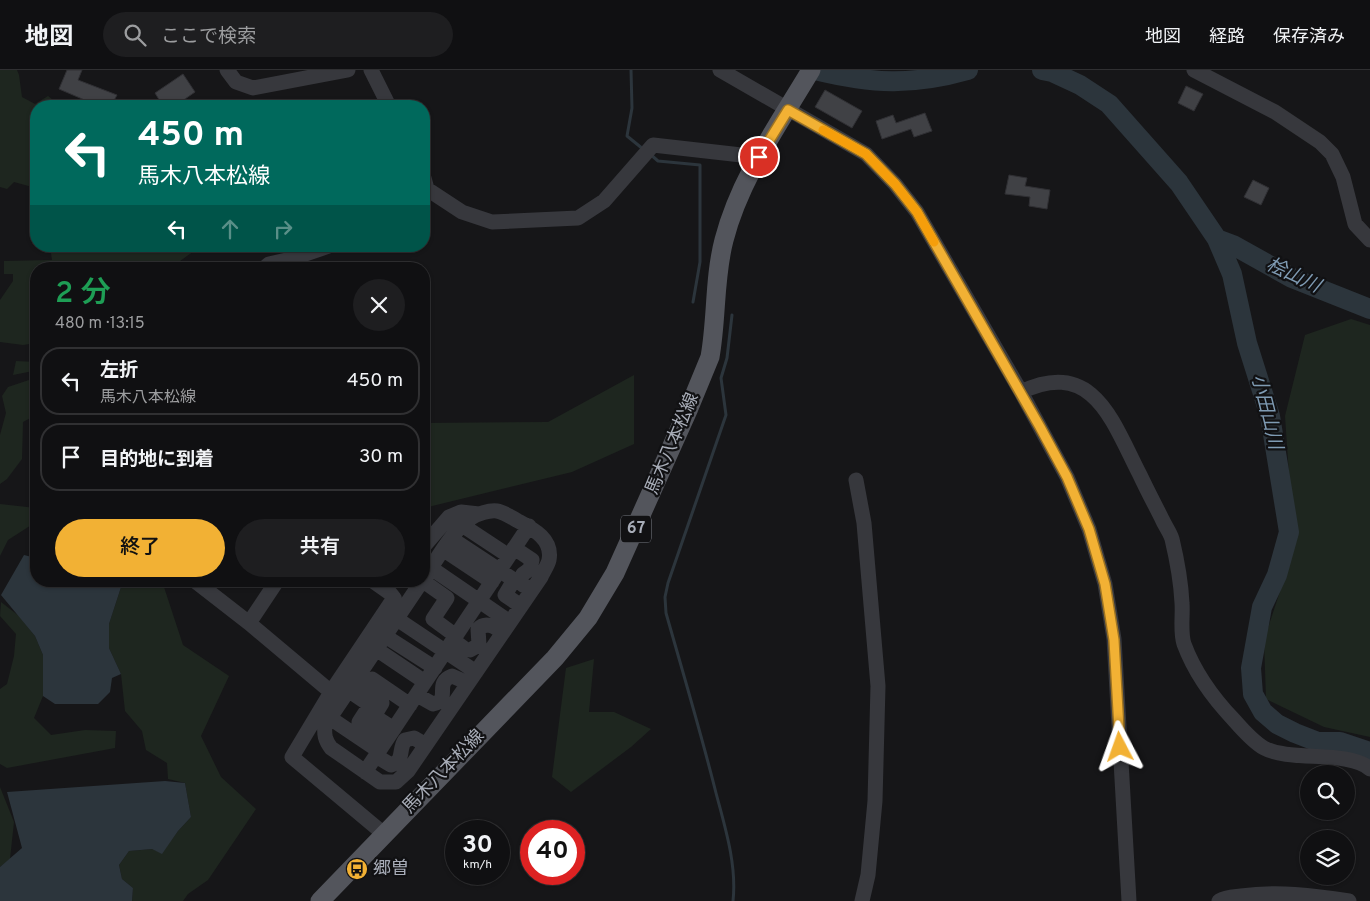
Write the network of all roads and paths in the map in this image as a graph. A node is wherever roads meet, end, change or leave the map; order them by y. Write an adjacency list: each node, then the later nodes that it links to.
1 (227, 70): 2 (street)
2 (348, 70)
3 (371, 70): 7 (street)
4 (720, 70): 8 (street)
5 (1194, 70): 11 (street)
6 (809, 72): 8 (main road, 馬木八本松線 / 67)
7 (386, 100)
8 (788, 110): 9 (main road, 馬木八本松線 / 67); 14 (street)
9 (759, 157): 10 (street); 49 (main road, 馬木八本松線 / 67)
10 (430, 190)
11 (1370, 240)
12 (311, 252): 13 (street)
13 (278, 262)
14 (1021, 392): 47 (street); 52 (street)
15 (856, 480): 51 (street)
16 (479, 514): 17 (street); 18 (street); 19 (street)
17 (462, 525): 20 (street); 21 (street)
18 (529, 526): 21 (street); 30 (street)
19 (430, 539)
20 (448, 544): 22 (street); 23 (street)
21 (512, 552): 23 (street); 30 (street)
22 (430, 570)
23 (496, 576): 31 (street); 32 (street)
24 (430, 579): 31 (street)
25 (430, 582): 37 (street)
26 (203, 587): 34 (street)
27 (273, 587): 34 (street)
28 (394, 587): 42 (street)
29 (418, 587): 33 (street)
30 (532, 590): 32 (street)
31 (480, 601): 35 (street); 37 (street)
32 (521, 606): 35 (street)
33 (397, 619): 36 (street); 37 (street)
34 (248, 623): 42 (street)
35 (506, 627): 37 (street); 40 (street)
36 (385, 636): 38 (street); 39 (street)
37 (452, 642): 39 (street); 40 (street)
38 (376, 649): 41 (street); 43 (street)
39 (435, 668): 43 (street)
40 (472, 678): 43 (street); 46 (street)
41 (355, 680): 43 (street); 44 (street); 45 (street)
42 (331, 692): 49 (street)
43 (417, 694): 45 (street)
44 (330, 718): 45 (street); 48 (street)
45 (384, 744): 46 (street); 48 (street)
46 (426, 746): 48 (street)
47 (1370, 769)
48 (365, 772)
49 (384, 834): 50 (main road, 馬木八本松線 / 67)
50 (320, 901)
51 (862, 901)
52 (1129, 901)
53 (1219, 901): 54 (street)
54 (1349, 901)

